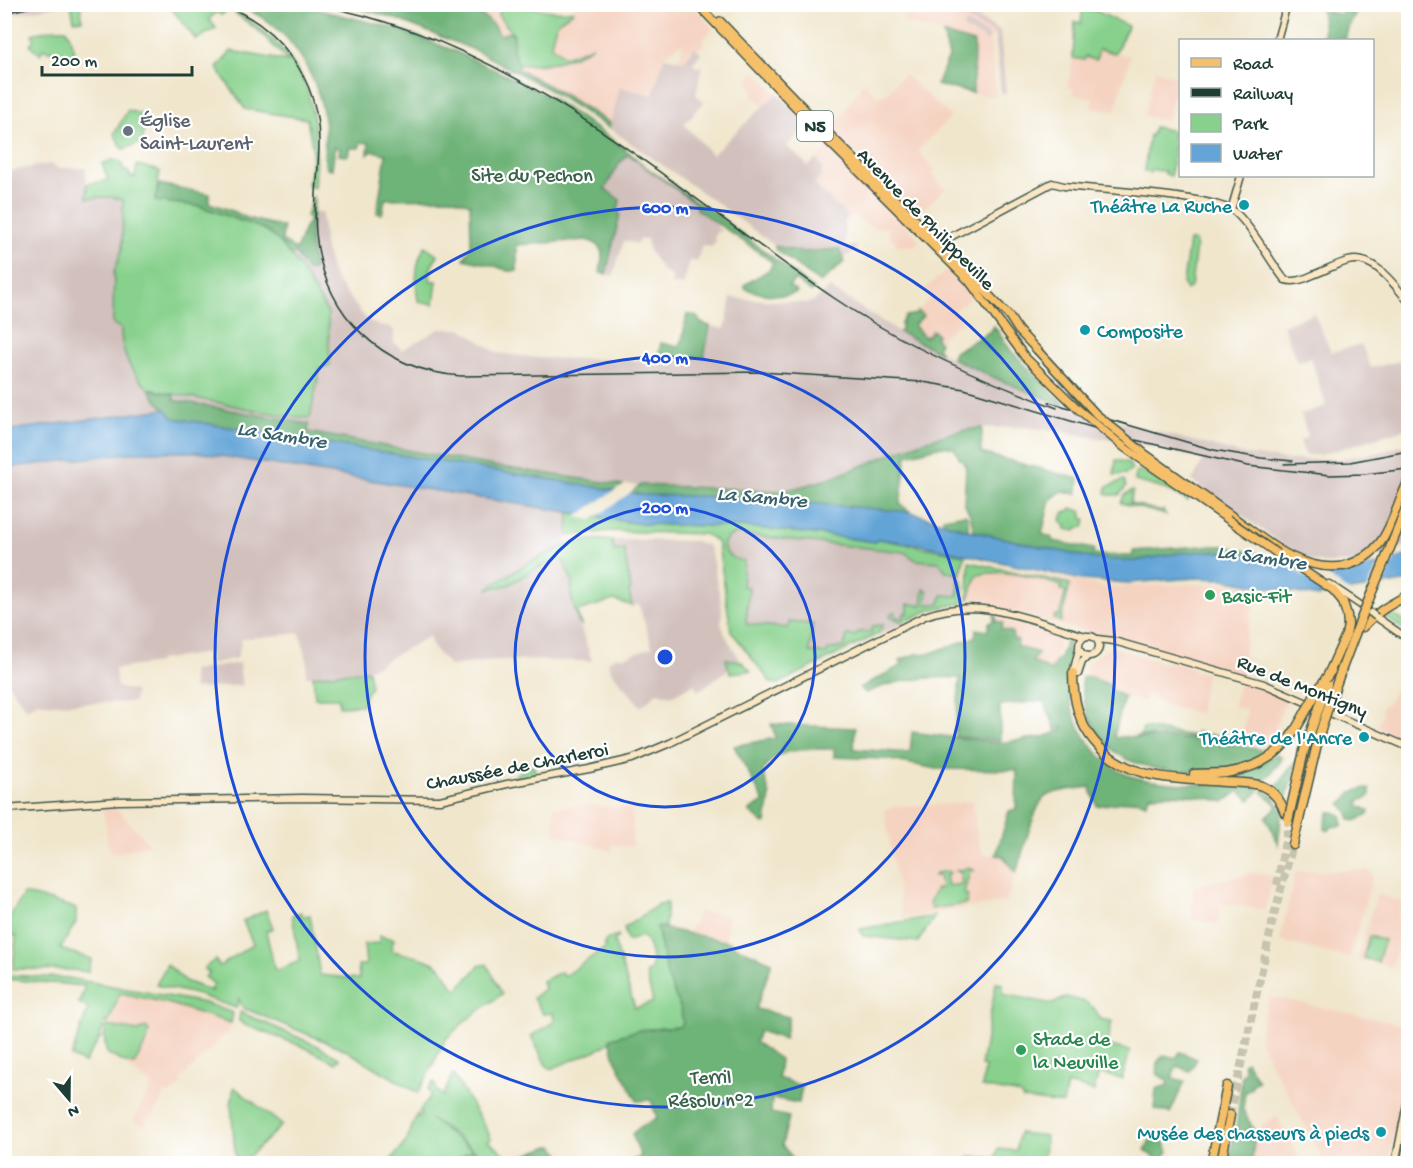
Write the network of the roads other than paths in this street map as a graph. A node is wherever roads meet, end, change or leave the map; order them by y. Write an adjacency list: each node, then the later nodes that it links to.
1 (697, 4): 13 (main road, Avenue de Philippeville / N5, bridge)
2 (703, 4): 7 (main road, Avenue de Philippeville / N5)
3 (1287, 4): 4 (main road)
4 (1277, 39)
5 (1241, 177): 6 (main road)
6 (1230, 210): 7 (main road); 8 (main road)
7 (939, 243): 11 (main road, Avenue de Philippeville / N5, bridge)
8 (1408, 301)
9 (1408, 482): 12 (highway)
10 (1408, 504): 16 (highway, bridge)
11 (1288, 555): 12 (main road, N5); 16 (main road, N5)
12 (1344, 566)
13 (1333, 590): 15 (main road, N5); 16 (main road, N5)
14 (1408, 595): 16 (highway, bridge)
15 (1342, 602): 16 (highway)
16 (1361, 609): 20 (main road, N5); 25 (highway, bridge); 29 (highway, bridge)
17 (1068, 630): 18 (main road); 22 (main road); 28 (main road, Chaussée de Charleroi)
18 (1086, 636): 19 (main road); 22 (main road)
19 (1097, 639): 21 (main road, Rue de Montigny); 23 (main road)
20 (1408, 639)
21 (1114, 641): 23 (main road); 27 (main road, Rue de Montigny)
22 (1079, 647): 24 (main road); 26 (main road)
23 (1099, 647): 24 (main road)
24 (1088, 656): 26 (main road)
25 (1331, 671): 26 (highway, bridge); 26 (highway, bridge)
26 (1076, 673)
27 (1408, 747)
28 (4, 808)
29 (1293, 845)
30 (1227, 1086): 34 (highway)
31 (1408, 1100): 36 (main road)
32 (1230, 1115): 35 (highway)
33 (1408, 1140): 37 (main road)
34 (1211, 1164)
35 (1221, 1164)
36 (1395, 1164)
37 (1403, 1164)

